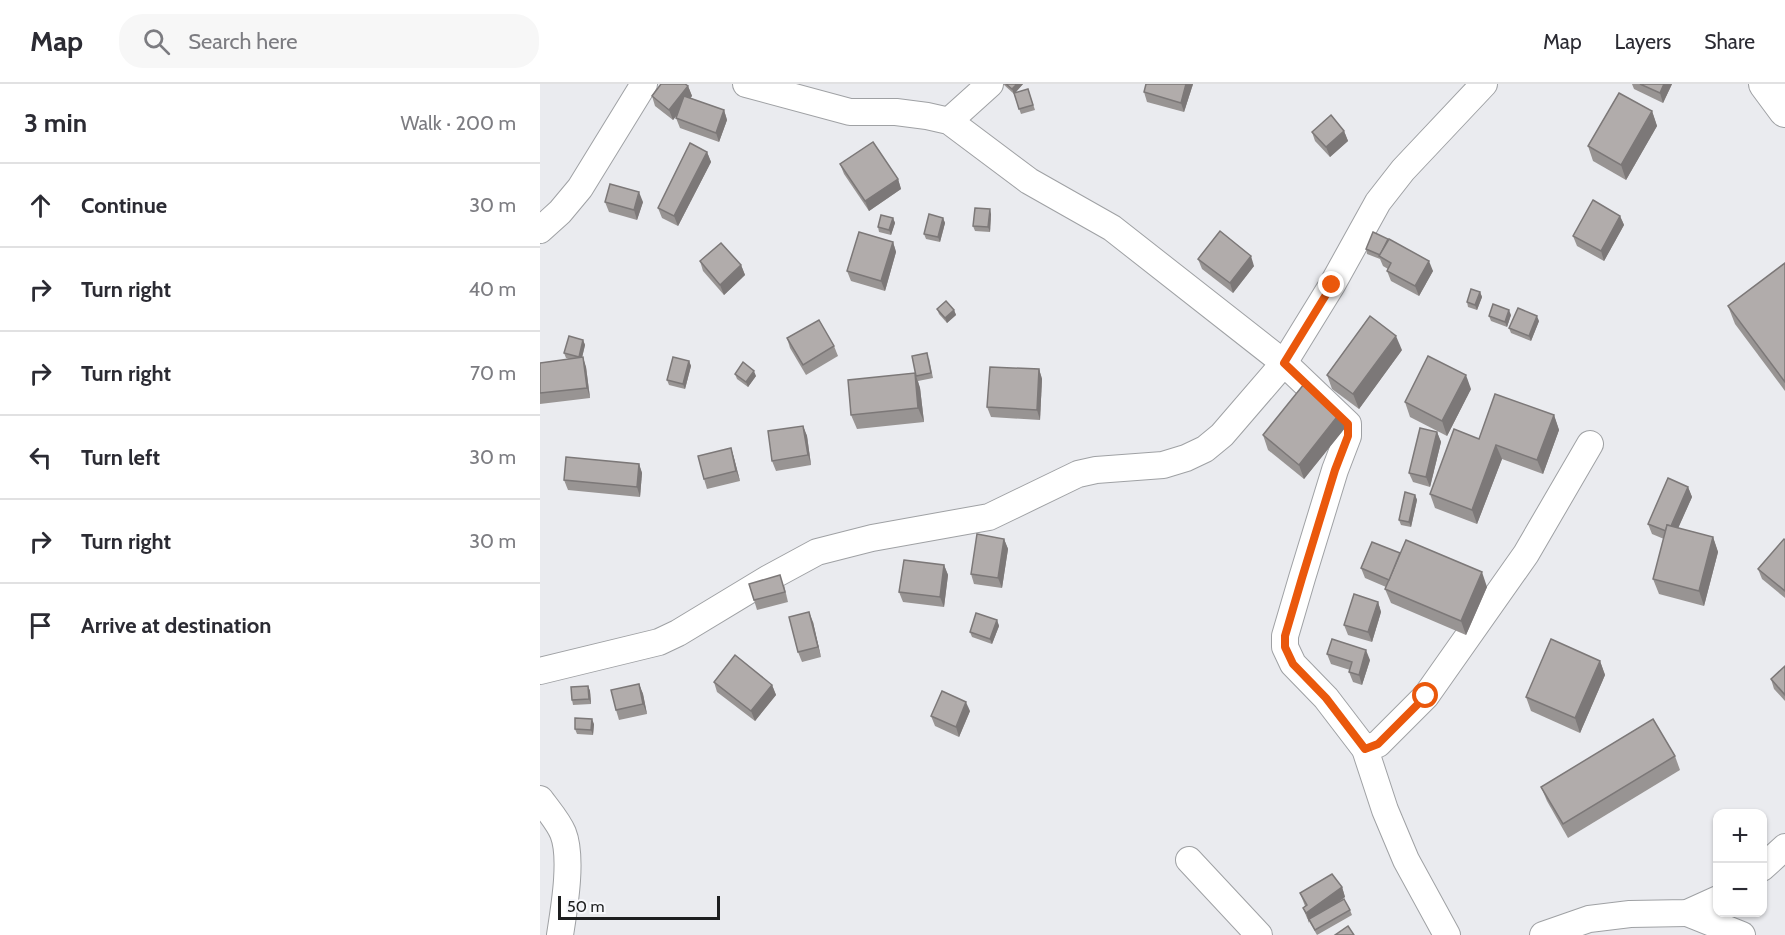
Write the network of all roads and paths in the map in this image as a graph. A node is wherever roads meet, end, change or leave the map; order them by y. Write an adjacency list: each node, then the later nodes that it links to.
1 (644, 84): 8 (street)
2 (746, 84): 7 (street)
3 (990, 84): 7 (street)
4 (1484, 84): 9 (street)
5 (1765, 84): 6 (street)
6 (1785, 111)
7 (949, 121): 9 (street)
8 (540, 230)
9 (1284, 363): 11 (street); 12 (street)
10 (1590, 444): 12 (street)
11 (540, 671)
12 (1365, 749): 21 (street)
13 (540, 799): 19 (street)
14 (1785, 847): 16 (street)
15 (1189, 860): 20 (street)
16 (1767, 863)
17 (1713, 901): 18 (street)
18 (1688, 913): 22 (street); 23 (street)
19 (560, 935)
20 (1259, 935)
21 (1447, 935)
22 (1543, 935)
23 (1742, 935)

